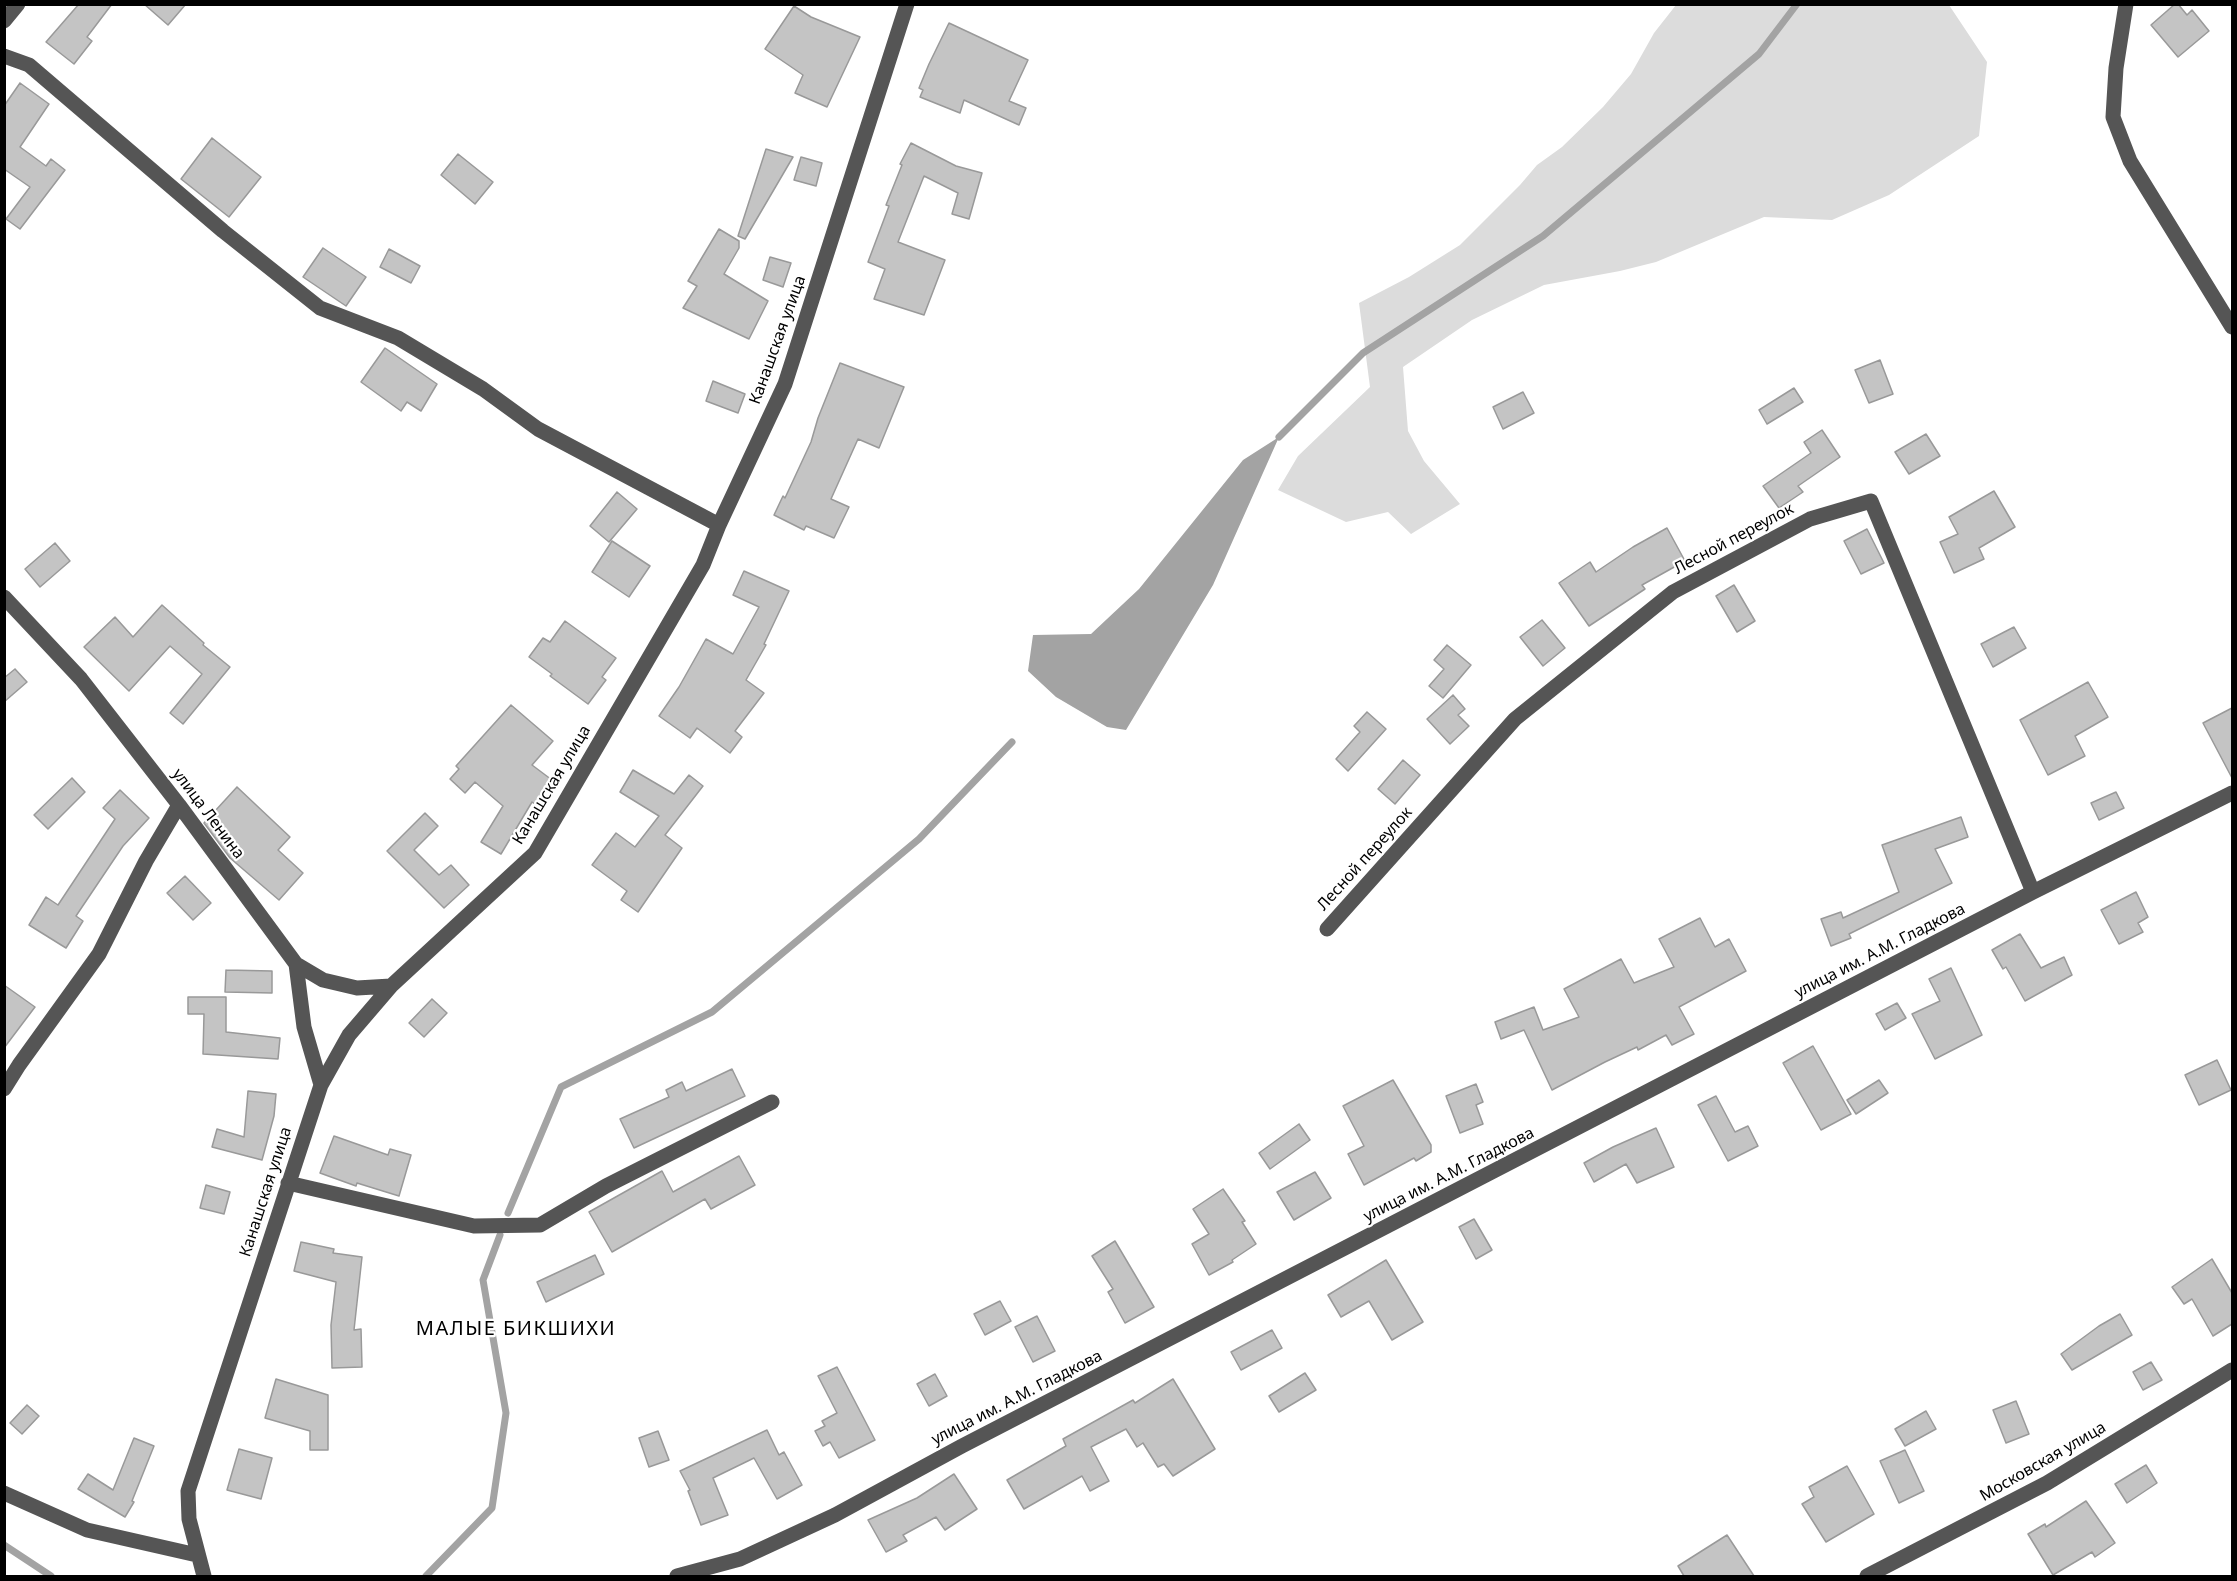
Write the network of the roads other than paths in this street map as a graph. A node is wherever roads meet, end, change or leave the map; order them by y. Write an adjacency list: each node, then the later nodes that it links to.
1 (18, 4): 4 (street)
2 (907, 4): 7 (street, Канашская улица)
3 (2126, 4): 6 (street)
4 (4, 21)
5 (4, 56): 7 (street)
6 (2232, 327)
7 (719, 525): 14 (street, Канашская улица)
8 (4, 597): 10 (street, улица Ленина)
9 (2232, 793): 11 (street, улица им. А.М. Гладкова)
10 (179, 805): 13 (street, улица Ленина); 16 (street)
11 (2033, 892): 12 (street, Лесной переулок); 23 (street, улица им. А.М. Гладкова)
12 (1327, 929)
13 (296, 964): 14 (street); 15 (street)
14 (391, 986): 15 (street, Канашская улица)
15 (321, 1085): 18 (street, Канашская улица)
16 (4, 1089)
17 (772, 1102): 18 (street)
18 (288, 1183): 21 (street, Канашская улица)
19 (2232, 1370): 24 (street, Московская улица)
20 (4, 1493): 21 (street)
21 (198, 1555): 22 (street, Канашская улица)
22 (204, 1576)
23 (677, 1576)
24 (1867, 1576)

